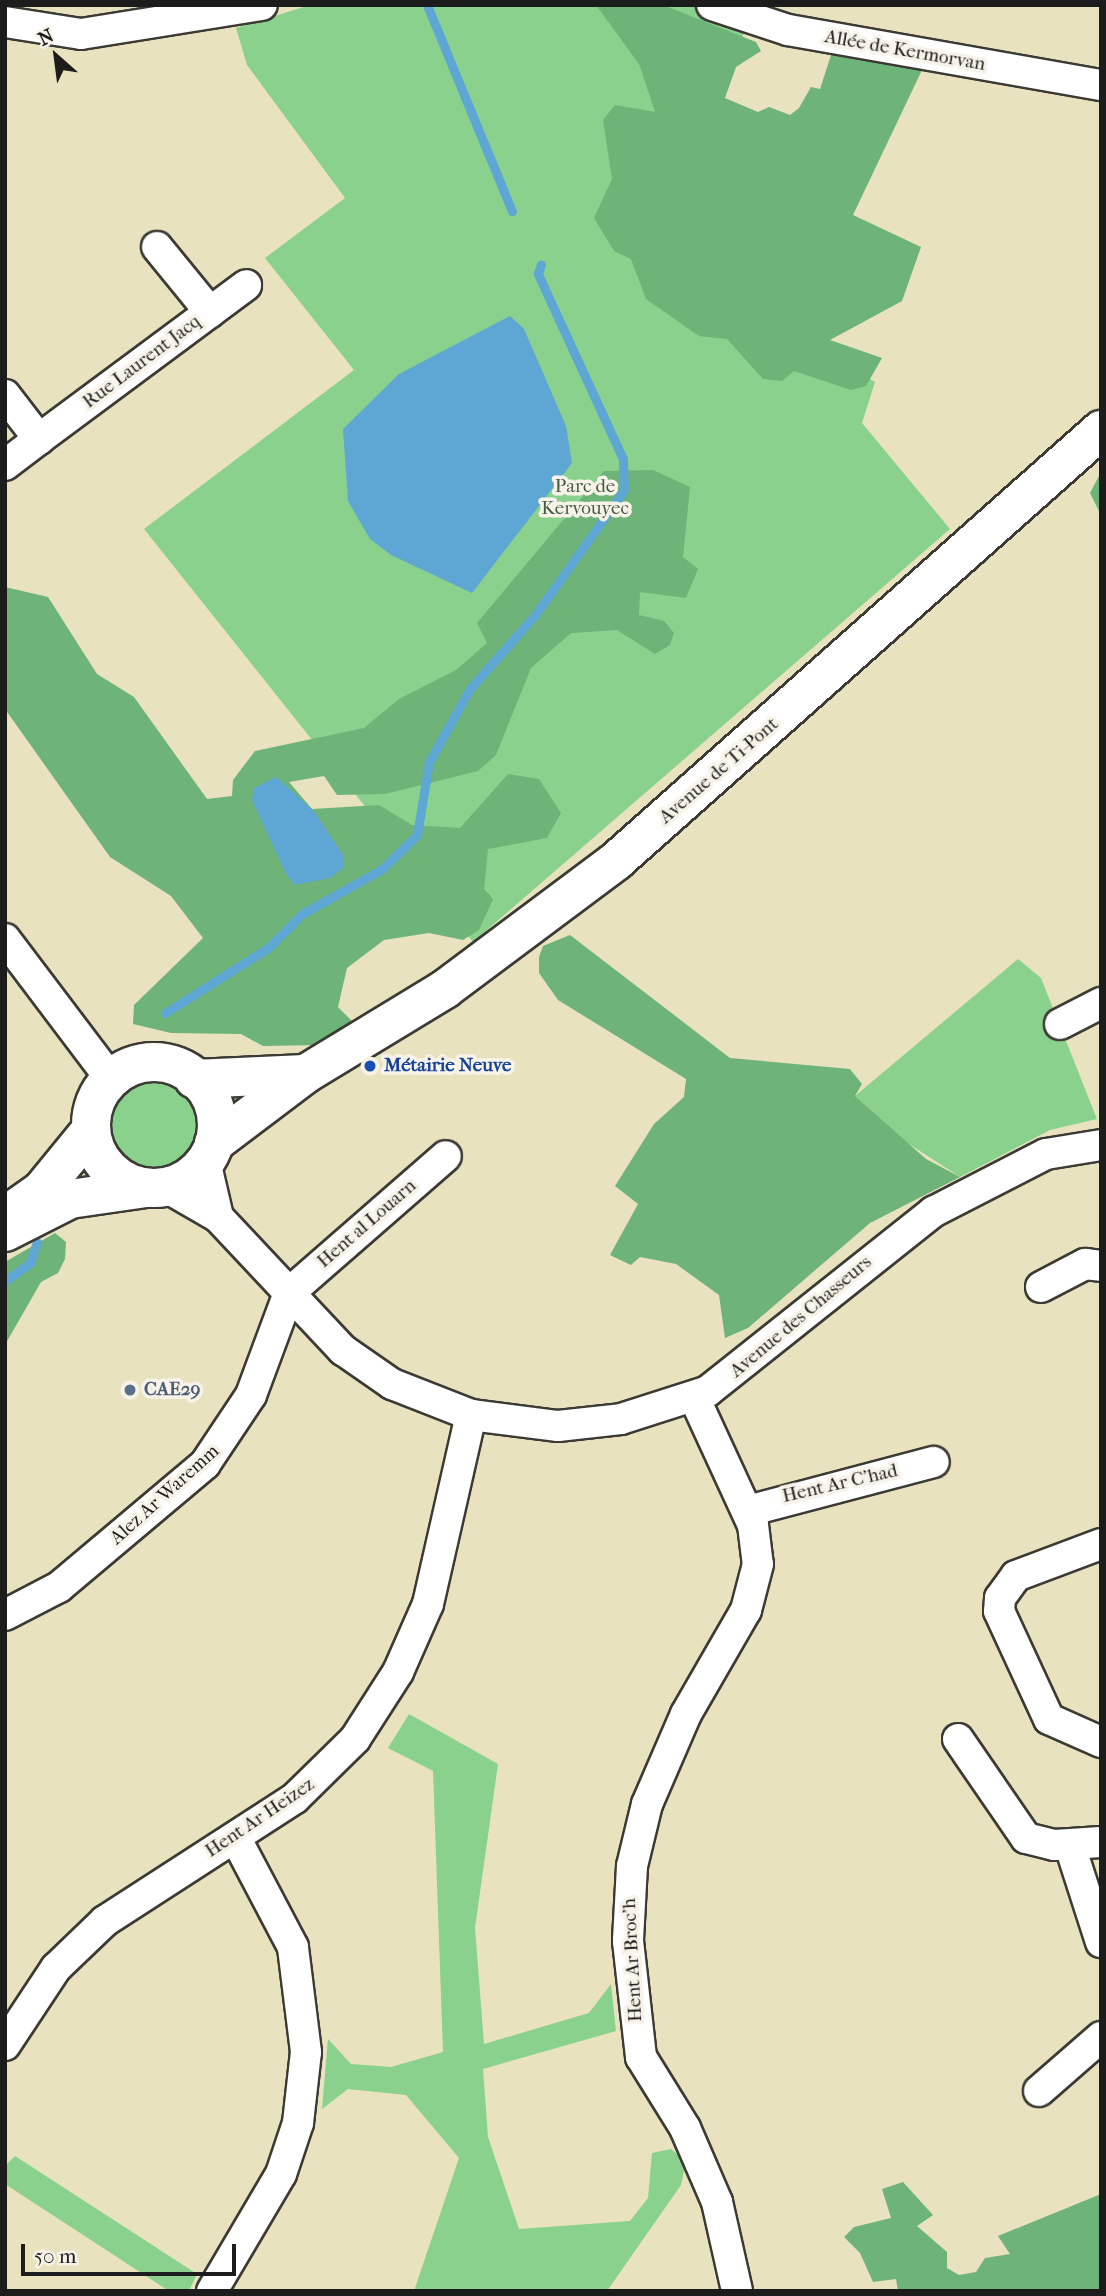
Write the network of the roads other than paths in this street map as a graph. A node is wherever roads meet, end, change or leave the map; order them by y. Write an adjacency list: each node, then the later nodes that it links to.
1 (262, 5): 3 (street)
2 (712, 5): 4 (street, Allée de Kermorvan)
3 (5, 22)
4 (1101, 85)
5 (157, 247): 7 (street)
6 (246, 285): 7 (street, Rue Laurent Jacq)
7 (210, 312): 10 (street, Rue Laurent Jacq)
8 (5, 395): 10 (street)
9 (1101, 430): 15 (street, Avenue de Ti-Pont)
10 (39, 439): 11 (street, Rue Laurent Jacq)
11 (5, 465)
12 (5, 939): 16 (street)
13 (1101, 1003): 14 (street)
14 (1060, 1024)
15 (307, 1073): 17 (street, Avenue de Ti-Pont); 20 (street, Avenue de Ti-Pont)
16 (111, 1079): 17 (street); 18 (street)
17 (194, 1079): 20 (street)
18 (91, 1130): 22 (street); 23 (street)
19 (1101, 1145): 29 (street, Avenue des Chasseurs)
20 (210, 1152): 22 (street); 24 (street, Avenue des Chasseurs)
21 (446, 1157): 28 (street, Hent al Louarn)
22 (156, 1187): 24 (street, Avenue des Chasseurs); 25 (street)
23 (5, 1214)
24 (218, 1217): 28 (street, Avenue des Chasseurs)
25 (5, 1232)
26 (1101, 1266): 27 (street)
27 (1041, 1287)
28 (289, 1293): 30 (street, Avenue des Chasseurs); 34 (street, Alez Ar Waremm)
29 (694, 1397): 30 (street, Avenue des Chasseurs); 32 (street, Hent Ar Broc'h)
30 (471, 1415): 37 (street, Hent Ar Heizez)
31 (934, 1462): 32 (street, Hent Ar C'had)
32 (748, 1511): 45 (street, Hent Ar Broc'h)
33 (1101, 1544): 36 (street)
34 (5, 1615)
35 (958, 1738): 39 (street)
36 (1101, 1742)
37 (235, 1837): 42 (street, Hent Ar Heizez); 44 (street)
38 (1101, 1842): 39 (street)
39 (1070, 1846): 40 (street)
40 (1101, 1942)
41 (1101, 2037): 43 (street)
42 (5, 2045)
43 (1039, 2091)
44 (212, 2291)
45 (737, 2291)

